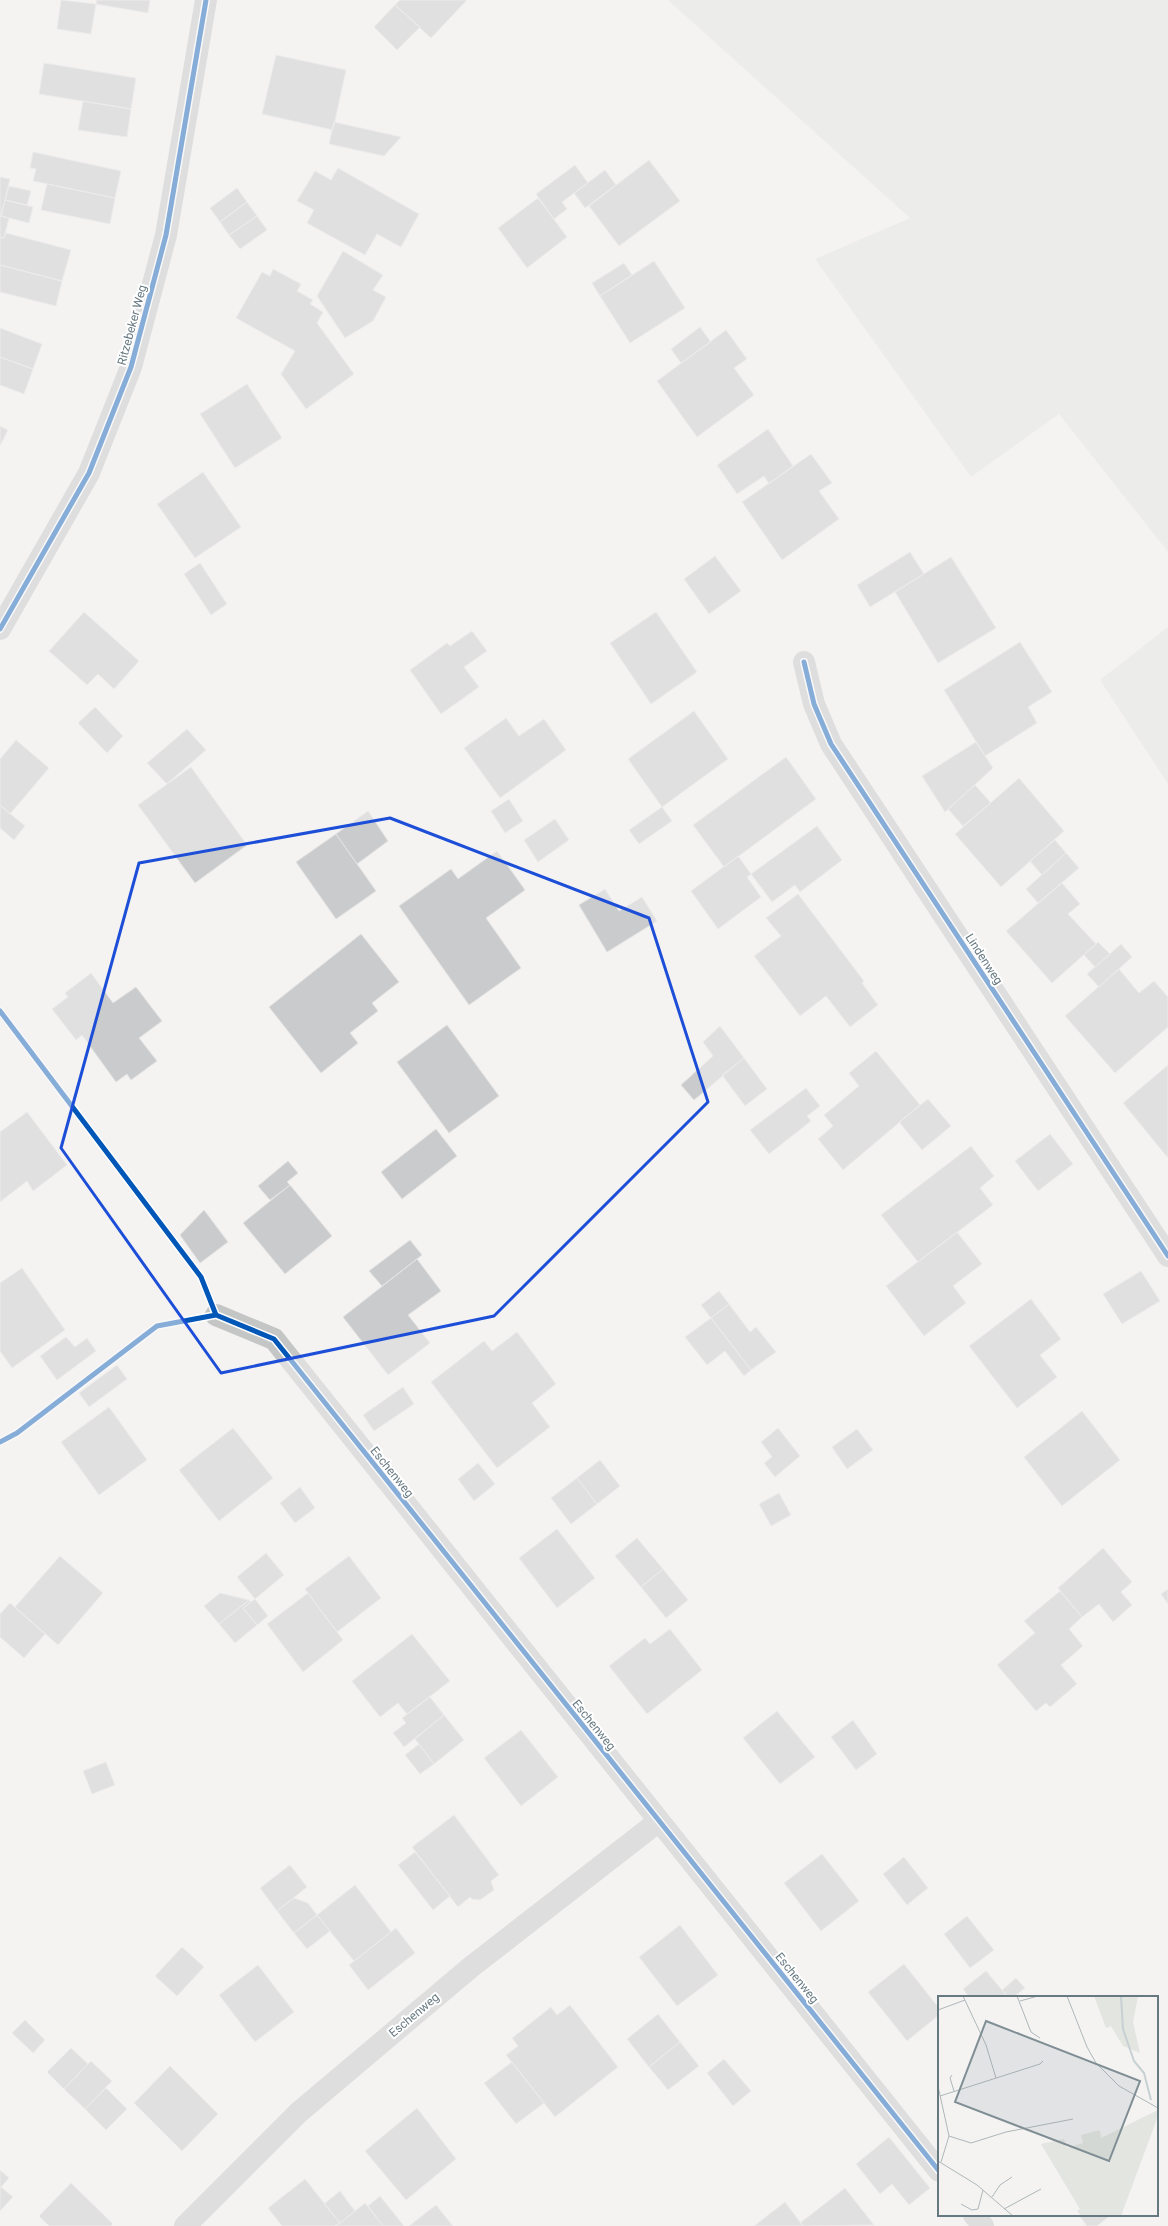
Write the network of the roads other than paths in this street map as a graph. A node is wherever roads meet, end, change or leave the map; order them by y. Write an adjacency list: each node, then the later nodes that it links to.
1 (206, 0): 2 (street, Ritzebeker Weg)
2 (0, 629)
3 (804, 662): 4 (street, Lindenweg)
4 (1168, 1256)
5 (216, 1315): 6 (street, Eschenweg)
6 (658, 1822): 7 (street, Eschenweg); 9 (street, Eschenweg)
7 (938, 2170)
8 (975, 2216): 10 (street)
9 (186, 2226)
10 (983, 2226)

